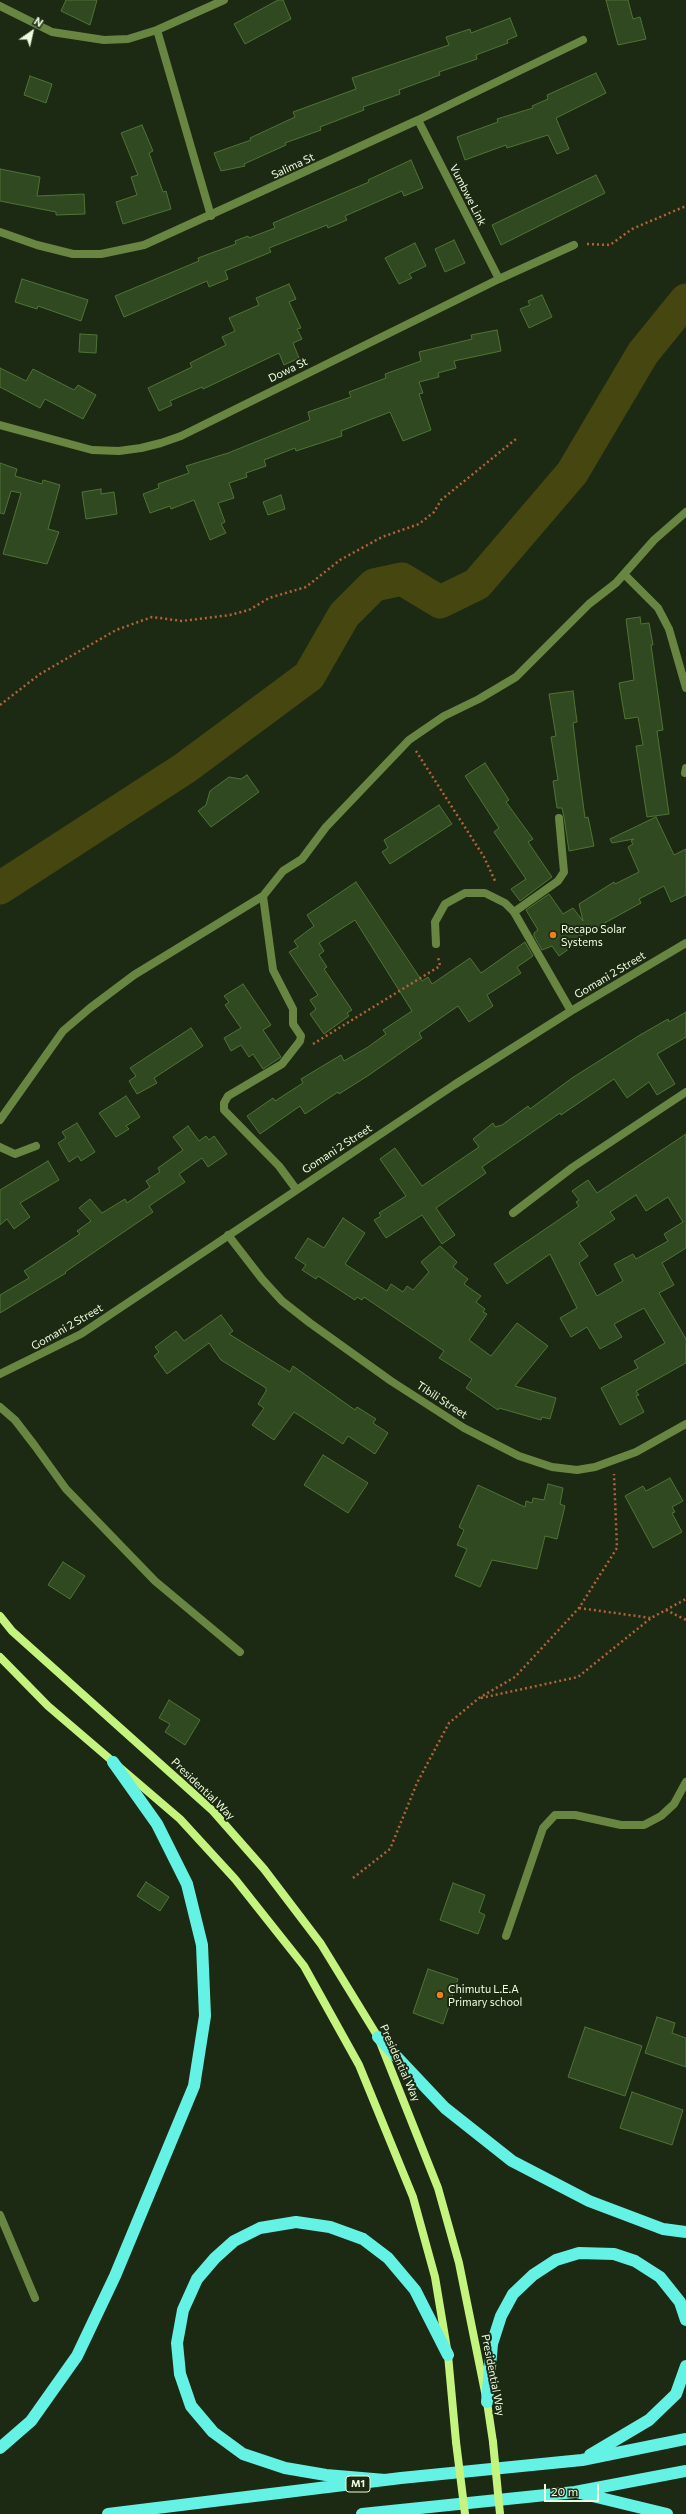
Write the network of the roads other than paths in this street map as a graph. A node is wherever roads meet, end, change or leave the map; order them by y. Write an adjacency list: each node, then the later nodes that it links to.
1 (224, 0): 3 (street)
2 (0, 6): 3 (street)
3 (157, 30): 6 (street)
4 (583, 40): 5 (street, Salima St)
5 (418, 120): 6 (street, Salima St); 9 (street, Vumbwe Link)
6 (211, 216): 7 (street, Salima St)
7 (0, 232)
8 (574, 245): 9 (street, Dowa St)
9 (499, 279): 10 (street, Dowa St)
10 (0, 425)
11 (686, 512): 12 (street)
12 (624, 574): 13 (street); 15 (street)
13 (686, 688)
14 (559, 818): 16 (street)
15 (263, 896): 21 (street); 24 (street)
16 (514, 912): 18 (street); 19 (street)
17 (686, 943): 19 (street, Gomani 2 Street)
18 (436, 944)
19 (571, 1011): 24 (street, Gomani 2 Street)
20 (686, 1092): 25 (street)
21 (0, 1120)
22 (36, 1146): 23 (street)
23 (0, 1147)
24 (296, 1188): 26 (street, Gomani 2 Street)
25 (513, 1213)
26 (228, 1235): 27 (street, Gomani 2 Street); 29 (street, Tibili Street)
27 (0, 1374)
28 (0, 1407): 31 (street)
29 (686, 1424)
30 (0, 1616): 38 (main road, Presidential Way)
31 (240, 1652)
32 (0, 1657): 34 (main road)
33 (0, 1663): 34 (main road)
34 (48, 1706): 35 (main road)
35 (114, 1762): 43 (main road); 47 (highway)
36 (686, 1782): 37 (street)
37 (506, 1936)
38 (378, 2037): 40 (highway); 45 (main road, Presidential Way)
39 (0, 2215): 41 (street)
40 (686, 2232)
41 (34, 2298)
42 (686, 2320): 45 (highway)
43 (448, 2355): 50 (highway); 55 (main road, bridge)
44 (686, 2366): 48 (highway)
45 (487, 2402): 56 (main road, Presidential Way, bridge)
46 (686, 2439): 48 (highway, M1)
47 (0, 2448)
48 (582, 2460): 50 (highway, M1)
49 (686, 2471): 51 (highway)
50 (385, 2480): 53 (highway, M1)
51 (575, 2492): 52 (highway); 57 (highway)
52 (390, 2513): 54 (highway)
53 (108, 2514)
54 (362, 2514)
55 (466, 2514)
56 (500, 2514)
57 (667, 2514)

